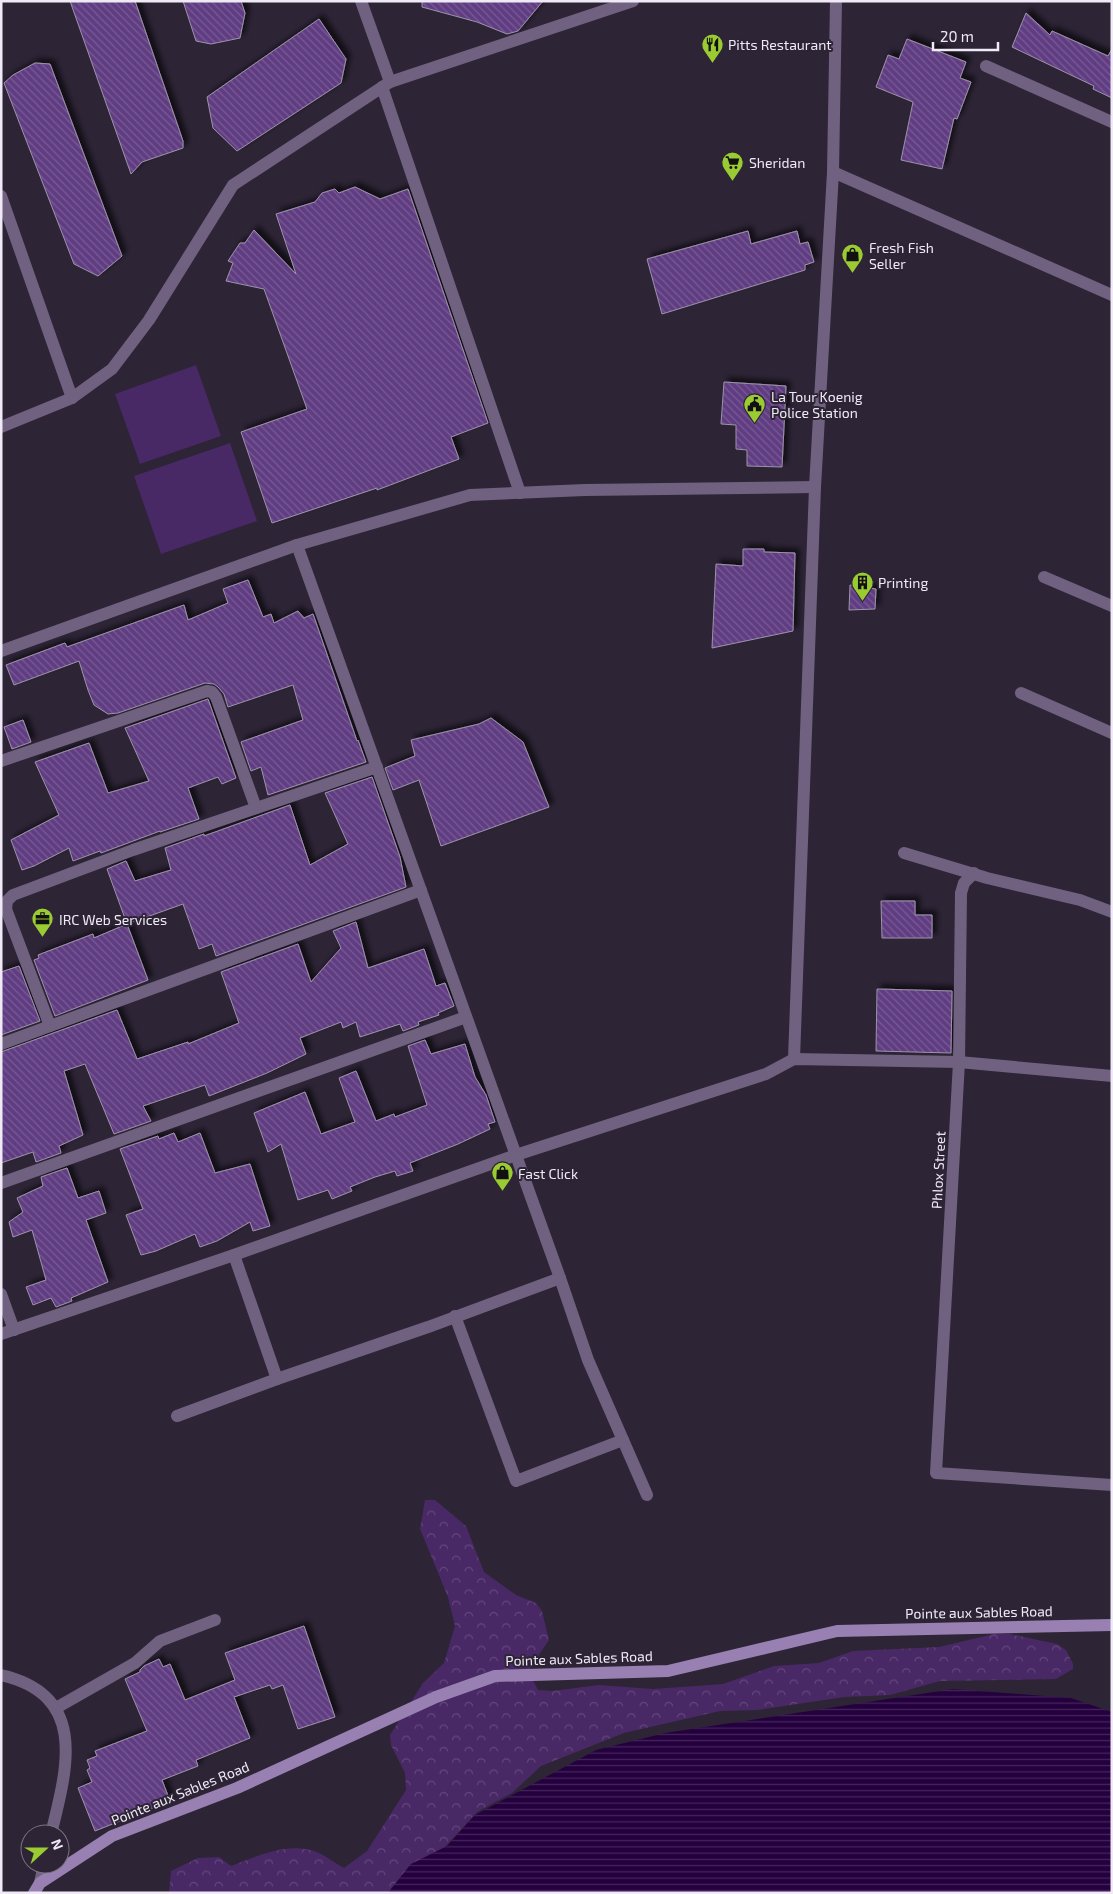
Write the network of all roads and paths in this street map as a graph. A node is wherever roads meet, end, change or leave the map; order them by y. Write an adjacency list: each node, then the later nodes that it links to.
1 (361, 1): 5 (street)
2 (633, 1): 5 (street)
3 (836, 1): 7 (street)
4 (986, 66): 6 (street)
5 (386, 84): 10 (street); 13 (street)
6 (1112, 122)
7 (833, 172): 9 (street); 12 (street)
8 (1, 196): 10 (street)
9 (1112, 295)
10 (72, 398): 11 (street)
11 (1, 427)
12 (815, 487): 13 (street); 30 (street)
13 (520, 493): 14 (street)
14 (297, 545): 17 (street); 21 (street)
15 (1044, 577): 16 (street)
16 (1112, 606)
17 (1, 652)
18 (1020, 693): 19 (street)
19 (1112, 733)
20 (1, 761): 22 (street)
21 (377, 766): 22 (street); 25 (street)
22 (256, 808): 28 (street)
23 (904, 853): 24 (street)
24 (974, 873): 26 (street); 31 (street, Phlox Street)
25 (421, 890): 27 (street); 28 (street)
26 (1112, 912)
27 (466, 1017): 33 (street); 34 (street)
28 (50, 1026): 29 (street)
29 (1, 1044)
30 (794, 1059): 31 (street); 33 (street)
31 (959, 1062): 32 (street); 43 (street, Phlox Street)
32 (1112, 1076)
33 (516, 1155): 35 (street); 36 (street)
34 (1, 1183)
35 (234, 1255): 39 (street); 40 (street)
36 (560, 1278): 38 (street); 42 (street)
37 (1, 1294): 39 (street)
38 (455, 1316): 40 (street); 42 (street)
39 (7, 1332)
40 (277, 1379): 41 (street)
41 (177, 1416)
42 (623, 1440): 44 (street)
43 (1112, 1485)
44 (647, 1495)
45 (215, 1620): 48 (street)
46 (1112, 1625): 51 (main road, Pointe aux Sables Road)
47 (1, 1675): 48 (street)
48 (56, 1708): 49 (street)
49 (54, 1824)
50 (41, 1874): 51 (street)
51 (37, 1888)

